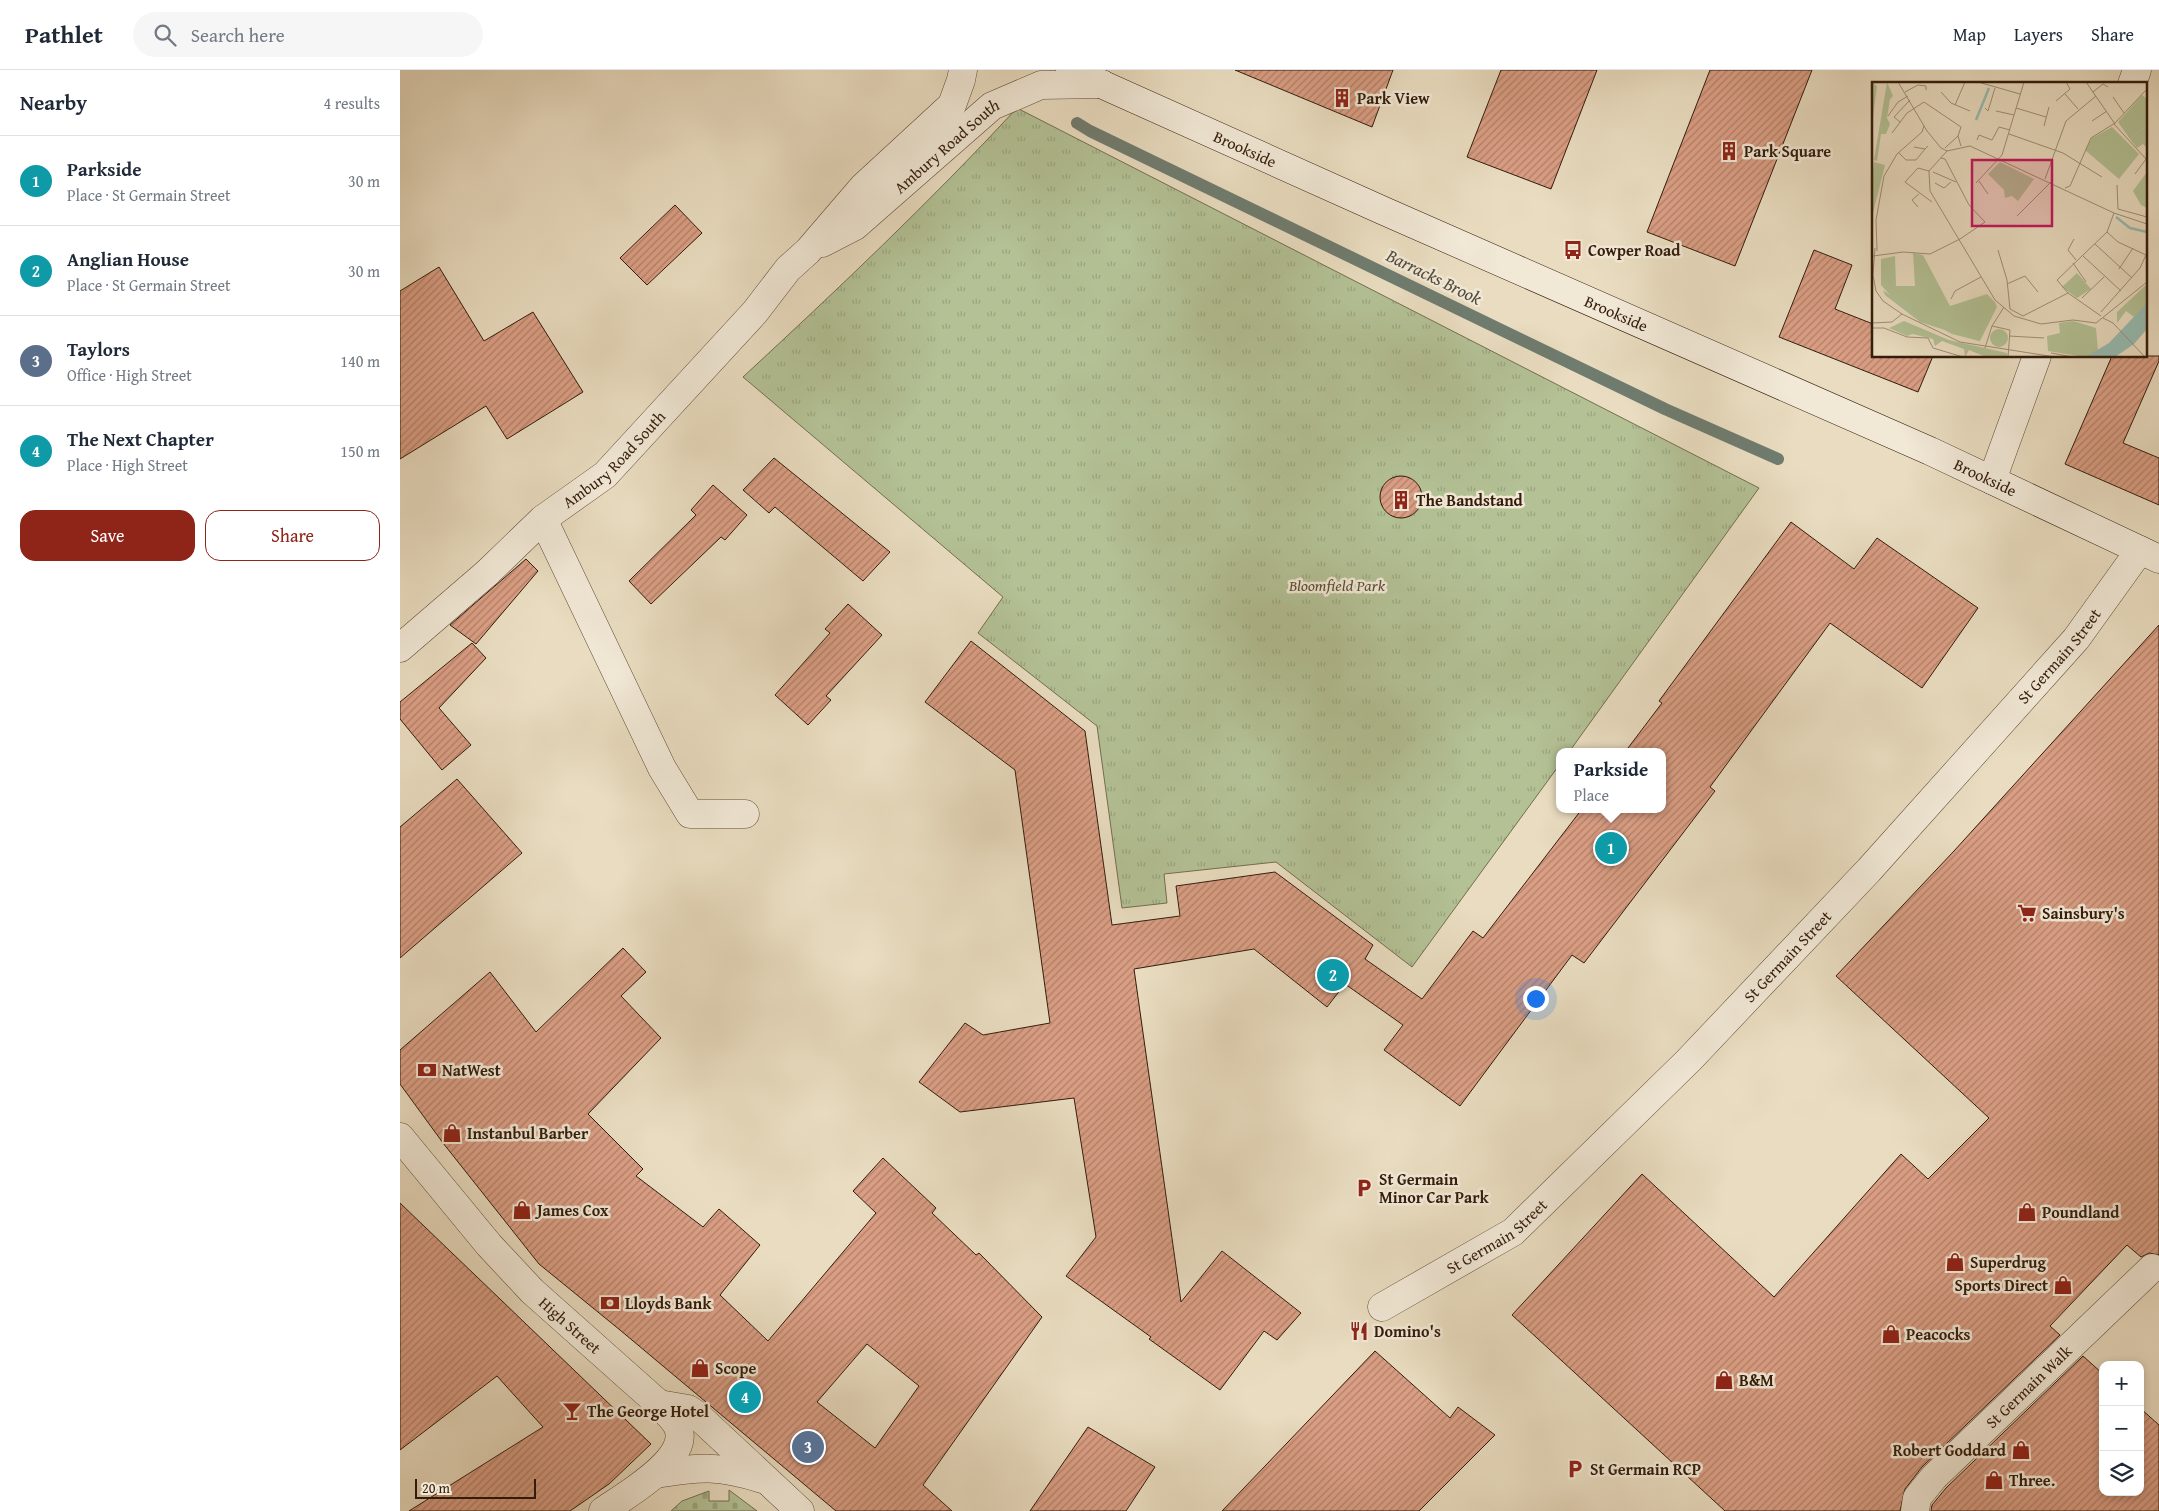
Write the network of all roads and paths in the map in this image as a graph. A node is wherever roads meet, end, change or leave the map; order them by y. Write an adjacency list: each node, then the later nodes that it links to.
1 (962, 70): 6 (street, Ambury Road South)
2 (1070, 70): 5 (street, Brookside)
3 (2137, 70): 4 (street)
4 (2133, 82)
5 (1102, 84): 6 (street, Ambury Road South); 8 (street, Brookside)
6 (808, 251): 9 (street, Ambury Road South)
7 (2036, 358): 8 (street)
8 (1992, 480): 10 (street, Brookside)
9 (542, 519): 11 (street, Ambury Road South); 12 (street)
10 (2150, 554): 15 (street, St Germain Street)
11 (400, 648)
12 (746, 814)
13 (400, 1137): 16 (street, High Street)
14 (2152, 1268): 21 (street, St Germain Walk)
15 (1382, 1307)
16 (660, 1404): 17 (street, High Street); 18 (street)
17 (656, 1474): 18 (street); 19 (street)
18 (766, 1480): 20 (street)
19 (603, 1511)
20 (800, 1511)
21 (1915, 1511)

